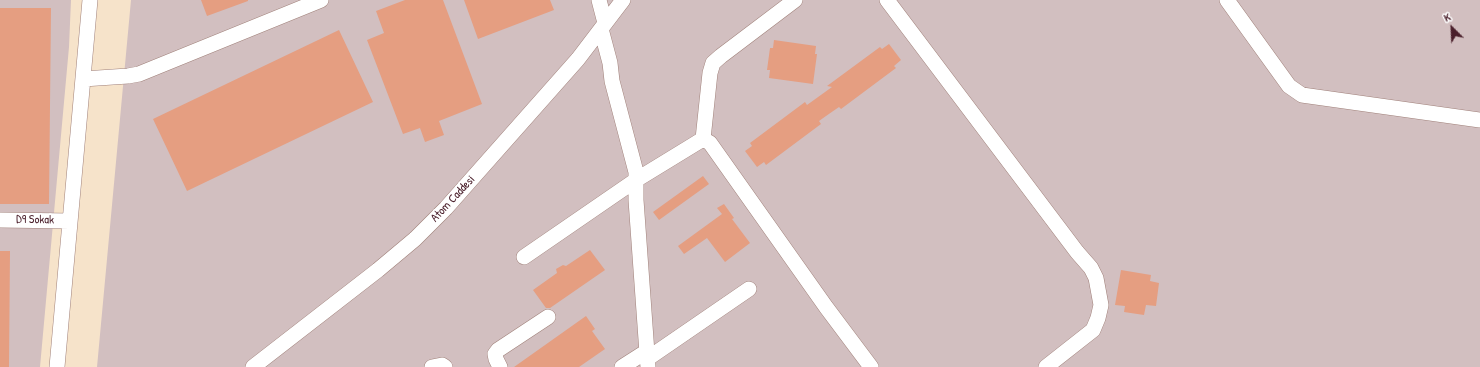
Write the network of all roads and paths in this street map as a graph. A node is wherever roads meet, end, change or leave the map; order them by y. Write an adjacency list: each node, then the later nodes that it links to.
1 (90, 0): 9 (street)
2 (321, 0): 9 (street)
3 (599, 0): 8 (street)
4 (623, 0): 8 (street, Atom Caddesi)
5 (795, 0): 11 (street)
6 (887, 0): 26 (street)
7 (1227, 0): 10 (street)
8 (603, 26): 12 (street); 20 (street, Atom Caddesi)
9 (83, 79): 14 (street)
10 (1480, 120)
11 (703, 138): 12 (street); 25 (street)
12 (636, 180): 15 (street); 18 (street)
13 (0, 220): 14 (street, D9 Sokak)
14 (70, 221): 19 (street)
15 (524, 257)
16 (749, 289): 18 (street)
17 (548, 317): 23 (street)
18 (647, 359): 24 (street)
19 (57, 367)
20 (253, 367)
21 (432, 367): 22 (street)
22 (445, 367)
23 (500, 367)
24 (622, 367)
25 (871, 367)
26 (1046, 367)

